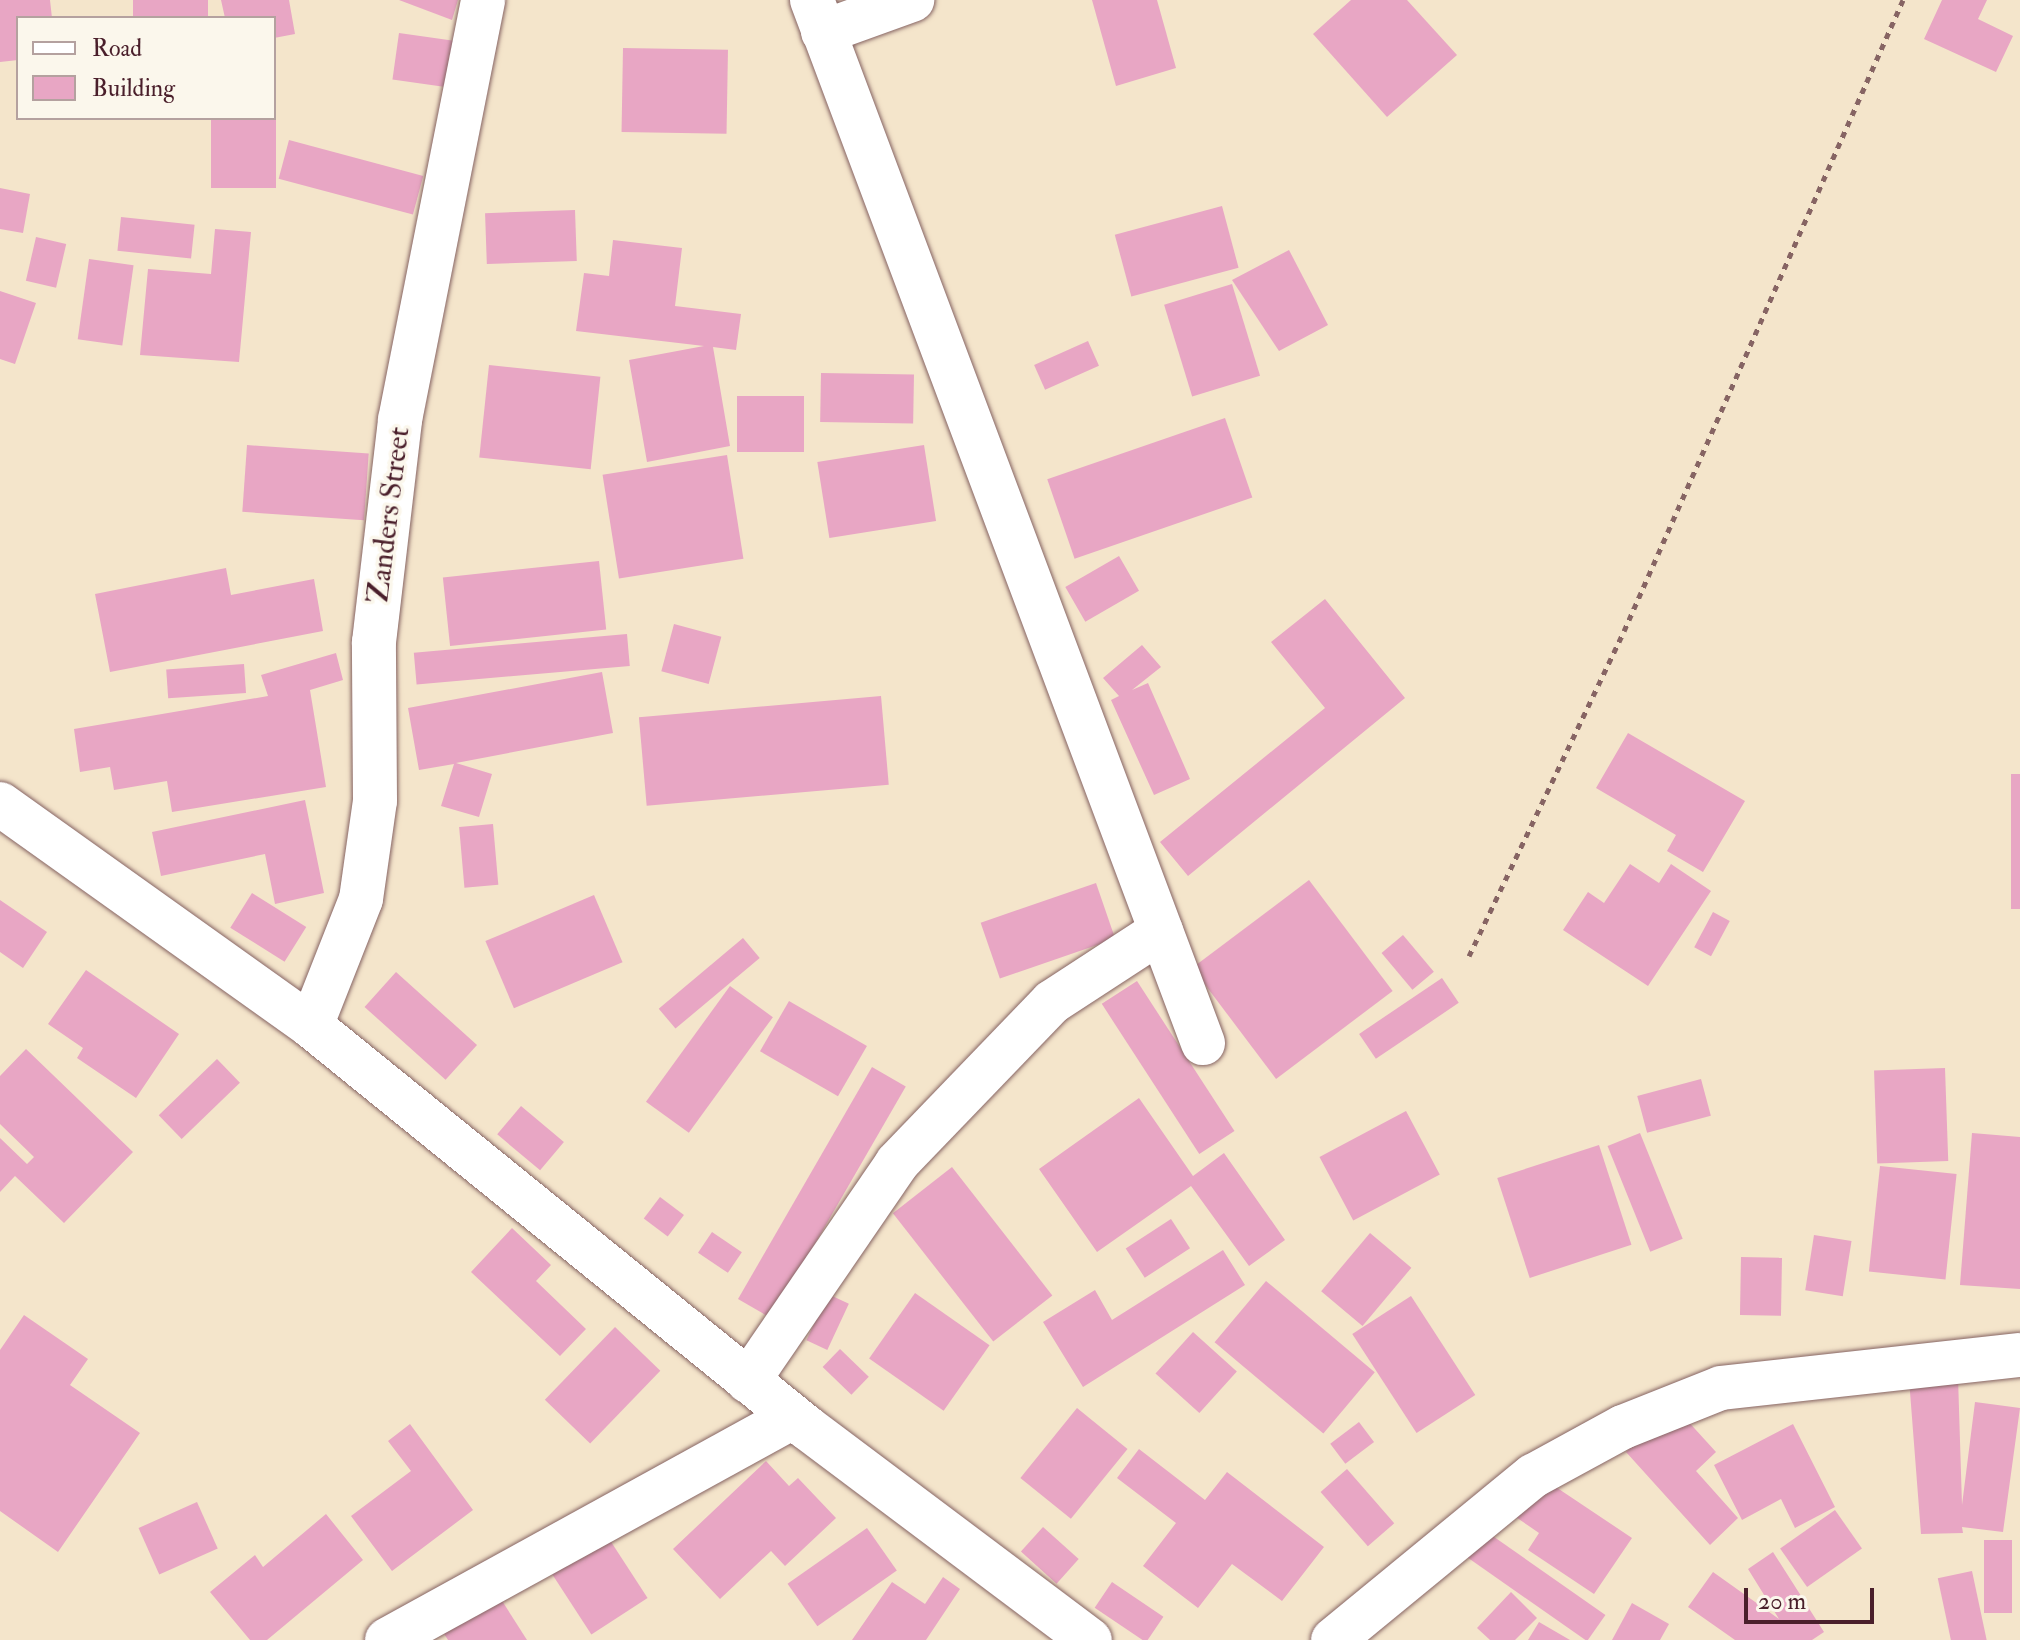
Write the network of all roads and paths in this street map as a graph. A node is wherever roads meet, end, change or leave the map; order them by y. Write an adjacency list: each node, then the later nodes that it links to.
1 (483, 0): 8 (street, Zanders Street)
2 (912, 0): 4 (street)
3 (1903, 0): 7 (path)
4 (817, 16): 6 (street)
5 (0, 804): 8 (street)
6 (1161, 931): 9 (street); 11 (street)
7 (1469, 956)
8 (311, 1026): 11 (street)
9 (1203, 1043)
10 (2020, 1355): 15 (street)
11 (748, 1381): 12 (street)
12 (793, 1417): 13 (street); 14 (street)
13 (387, 1640)
14 (1090, 1640)
15 (1333, 1640)

